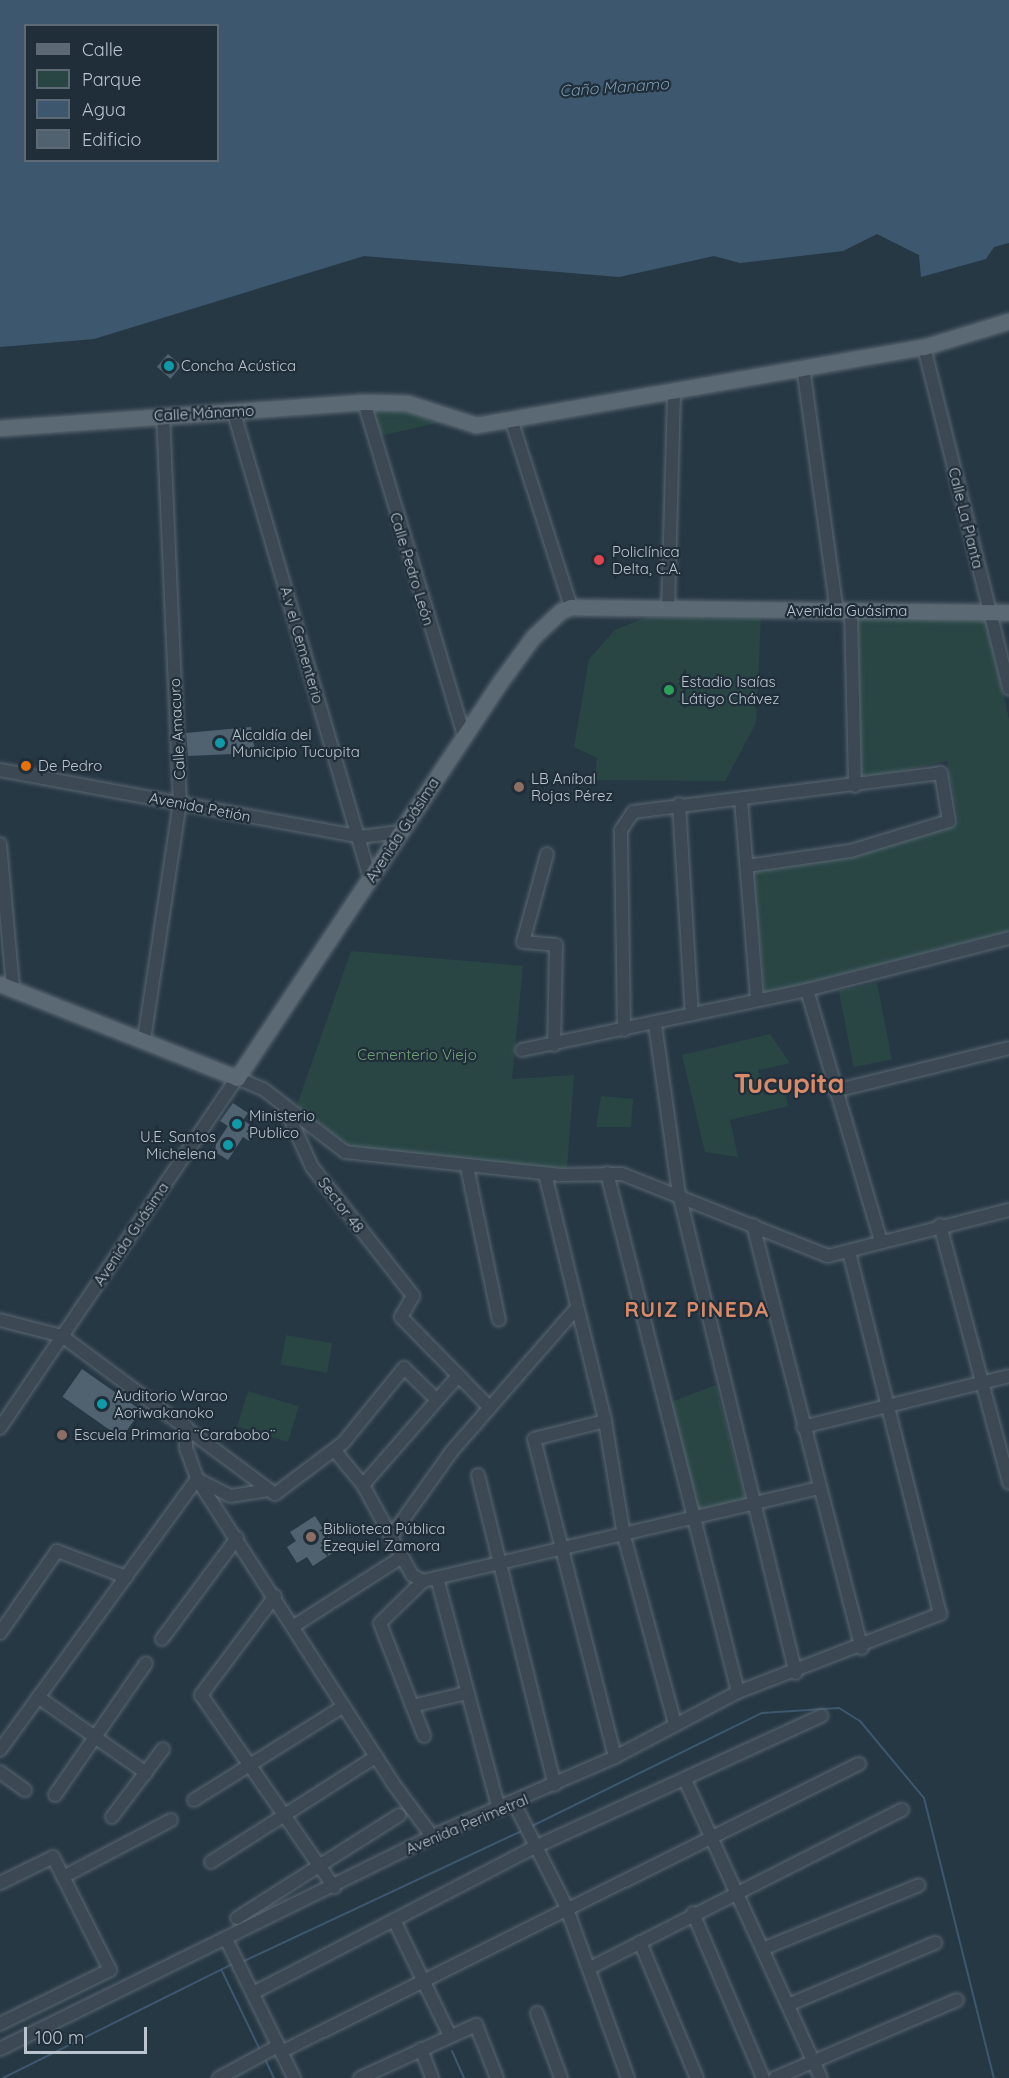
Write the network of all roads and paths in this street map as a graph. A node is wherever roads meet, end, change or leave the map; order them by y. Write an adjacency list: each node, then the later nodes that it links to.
1 (1009, 321): 2 (main road, Calle Mánamo)
2 (924, 347): 3 (main road, Calle Mánamo); 13 (street, Calle La Planta)
3 (803, 368): 4 (main road, Calle Mánamo); 12 (street)
4 (674, 391): 8 (main road, Calle Mánamo); 11 (street)
5 (364, 402): 6 (main road, Calle Mánamo); 8 (main road, Calle Mánamo); 16 (street, Calle Pedro León)
6 (234, 413): 7 (main road, Calle Mánamo); 23 (street, A.v el Cementerio)
7 (163, 415): 9 (main road, Calle Mánamo); 20 (street, Calle Amacuro)
8 (511, 419): 10 (street)
9 (0, 428)
10 (571, 607): 11 (main road, Avenida Guásima); 16 (main road, Avenida Guásima)
11 (668, 609): 12 (main road, Avenida Guásima)
12 (844, 611): 13 (main road, Avenida Guásima); 18 (street)
13 (989, 612): 14 (main road, Avenida Guásima); 15 (street, Calle La Planta)
14 (1009, 612)
15 (1009, 689)
16 (464, 735): 22 (main road, Avenida Guásima)
17 (0, 770): 20 (street, Avenida Petión)
18 (855, 786): 19 (street); 26 (street)
19 (741, 800): 21 (street); 26 (street)
20 (180, 803): 23 (street, Avenida Petión); 35 (street, Calle Amacuro)
21 (679, 804): 32 (street); 34 (street)
22 (400, 832): 23 (street, Avenida Petión); 27 (main road, Avenida Guásima)
23 (360, 837): 27 (street, A.v el Cementerio)
24 (0, 844): 29 (street)
25 (547, 854): 36 (street)
26 (747, 866): 31 (street)
27 (370, 878): 39 (main road, Avenida Guásima)
28 (1009, 938): 30 (street)
29 (6, 986): 35 (main road)
30 (807, 990): 31 (street); 40 (street)
31 (757, 999): 32 (street)
32 (692, 1015): 33 (street)
33 (655, 1024): 34 (street); 45 (street)
34 (624, 1030): 36 (street)
35 (144, 1040): 39 (main road)
36 (554, 1045): 38 (street)
37 (1009, 1048): 40 (street)
38 (522, 1050)
39 (237, 1078): 41 (street); 54 (street, Avenida Guásima)
40 (835, 1091): 49 (street)
41 (284, 1105): 42 (street); 55 (street, Sector 48)
42 (467, 1167): 43 (street); 53 (street)
43 (545, 1173): 44 (street); 51 (street)
44 (607, 1173): 45 (street); 73 (street)
45 (679, 1194): 47 (street); 72 (street)
46 (1009, 1210): 48 (street)
47 (753, 1225): 50 (street); 64 (street)
48 (940, 1225): 49 (street); 57 (street)
49 (881, 1241): 50 (street)
50 (849, 1251): 59 (street)
51 (575, 1310): 60 (street); 61 (street)
52 (0, 1320): 54 (street)
53 (499, 1320)
54 (62, 1336): 62 (street); 63 (street, Avenida Guásima)
55 (458, 1376): 58 (street); 60 (street)
56 (1009, 1376): 57 (street)
57 (984, 1380): 59 (street); 68 (street)
58 (437, 1400): 65 (street); 69 (street)
59 (887, 1407): 64 (street); 87 (street, Avenida Perimetral)
60 (490, 1408): 74 (street)
61 (605, 1421): 75 (street); 77 (street)
62 (186, 1426): 67 (street); 71 (street)
63 (0, 1428)
64 (803, 1428): 70 (street)
65 (334, 1451): 69 (street); 71 (street)
66 (478, 1475): 79 (street)
67 (197, 1479): 71 (street); 76 (street); 80 (street)
68 (1009, 1483)
69 (363, 1485): 74 (street)
70 (819, 1488): 72 (street); 87 (street)
71 (268, 1490)
72 (753, 1503): 73 (street); 89 (street)
73 (692, 1521): 75 (street); 90 (street)
74 (392, 1535): 78 (street)
75 (624, 1536): 77 (street); 96 (street)
76 (237, 1538): 83 (street); 86 (street)
77 (558, 1550): 79 (street); 102 (street)
78 (402, 1557): 82 (street); 84 (street)
79 (500, 1564): 81 (street); 108 (street)
80 (126, 1577): 85 (street); 92 (street)
81 (437, 1578): 82 (street); 91 (street)
82 (423, 1581): 93 (street)
83 (275, 1596): 84 (street); 104 (street)
84 (294, 1626): 94 (street)
85 (0, 1633)
86 (162, 1639)
87 (862, 1648): 89 (street, Avenida Perimetral)
88 (146, 1662): 98 (street)
89 (796, 1672): 90 (street, Avenida Perimetral)
90 (738, 1692): 96 (street, Avenida Perimetral)
91 (467, 1693): 93 (street); 113 (street)
92 (38, 1697): 98 (street); 100 (street)
93 (412, 1706): 97 (street)
94 (342, 1707): 101 (street); 104 (street)
95 (821, 1716): 107 (street)
96 (675, 1724): 102 (street, Avenida Perimetral)
97 (424, 1736)
98 (96, 1737): 106 (street); 110 (street)
99 (163, 1749): 106 (street)
100 (0, 1750)
101 (375, 1757): 116 (street); 120 (street)
102 (615, 1757): 108 (street, Avenida Perimetral)
103 (859, 1764): 119 (street)
104 (249, 1766): 111 (street); 116 (street)
105 (0, 1772): 109 (street)
106 (146, 1773): 117 (street)
107 (686, 1782): 119 (street); 121 (street)
108 (555, 1785): 112 (street, Avenida Perimetral)
109 (25, 1790)
110 (55, 1795)
111 (194, 1800)
112 (517, 1808): 113 (street, Avenida Perimetral); 121 (street)
113 (499, 1810): 120 (street, Avenida Perimetral)
114 (902, 1810): 128 (street)
115 (399, 1815): 123 (street)
116 (283, 1816): 122 (street); 123 (street)
117 (112, 1817)
118 (171, 1820): 124 (street)
119 (710, 1834): 128 (street); 129 (street)
120 (432, 1836): 127 (street, Avenida Perimetral)
121 (533, 1843): 129 (street); 132 (street)
122 (211, 1862)
123 (318, 1866): 127 (street); 131 (street)
124 (63, 1877): 125 (street); 143 (street)
125 (0, 1883)
126 (919, 1885): 136 (street)
127 (333, 1887): 133 (street, Avenida Perimetral)
128 (739, 1890): 130 (street); 136 (street)
129 (566, 1906): 137 (street); 138 (street)
130 (693, 1913): 134 (street); 157 (street)
131 (237, 1917)
132 (394, 1920): 138 (street); 139 (street)
133 (226, 1939): 139 (street); 146 (street, Avenida Perimetral)
134 (640, 1942): 137 (street); 156 (street)
135 (935, 1943): 141 (street)
136 (765, 1948): 141 (street)
137 (590, 1968): 155 (street)
138 (423, 1977): 144 (street); 145 (street)
139 (253, 1993): 145 (street)
140 (957, 2000): 148 (street)
141 (788, 2005): 148 (street)
142 (537, 2013): 154 (street)
143 (0, 2024)
144 (450, 2036): 147 (street); 153 (street)
145 (278, 2048): 149 (street); 150 (street)
146 (0, 2049)
147 (420, 2049): 151 (street); 152 (street)
148 (812, 2062): 158 (street); 159 (street)
149 (219, 2078)
150 (294, 2078)
151 (362, 2078)
152 (432, 2078)
153 (496, 2078)
154 (561, 2078)
155 (628, 2078)
156 (697, 2078)
157 (763, 2078)
158 (775, 2078)
159 (821, 2078)

